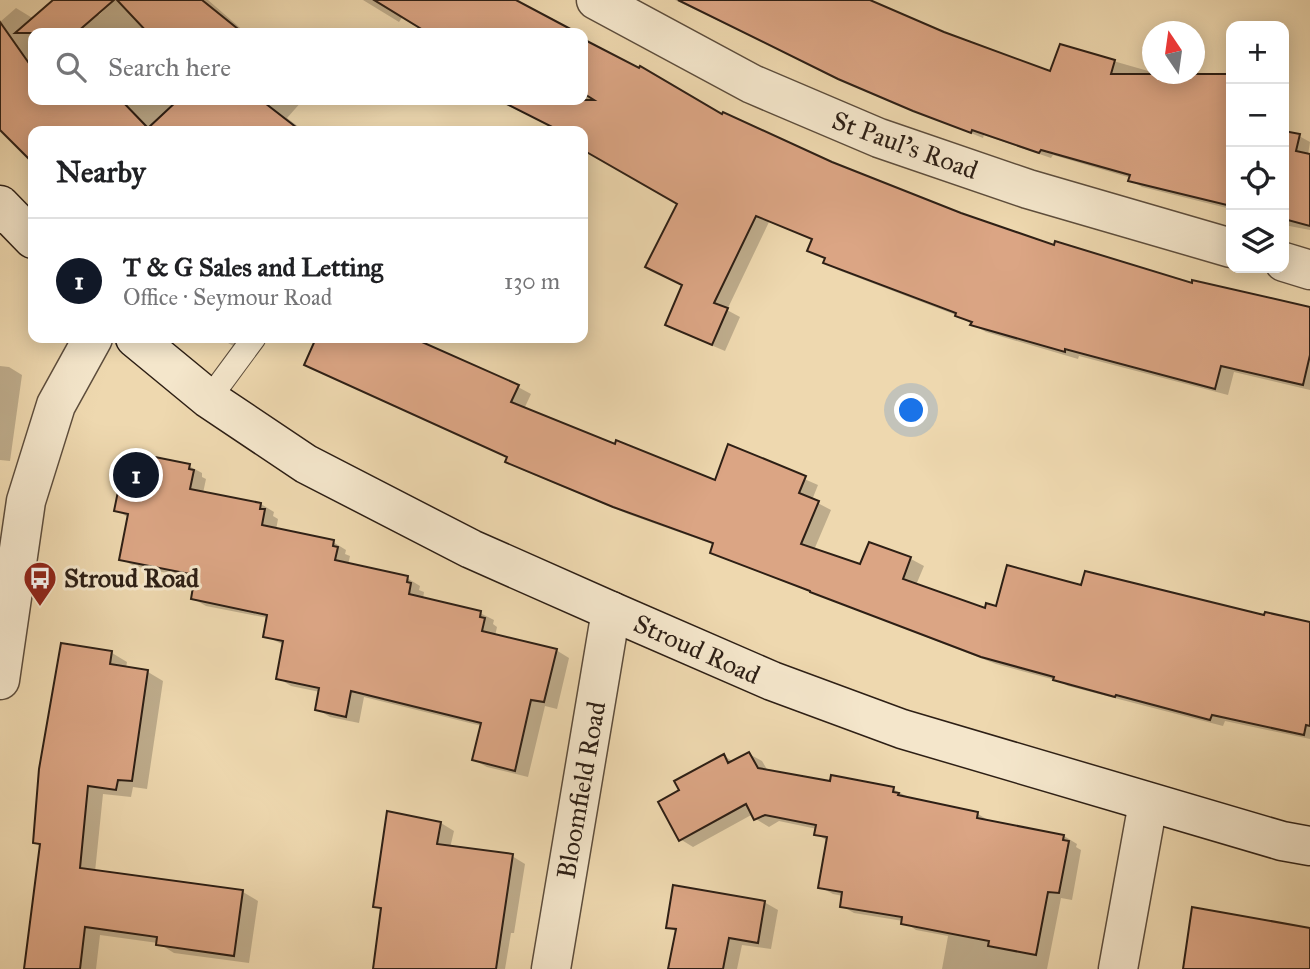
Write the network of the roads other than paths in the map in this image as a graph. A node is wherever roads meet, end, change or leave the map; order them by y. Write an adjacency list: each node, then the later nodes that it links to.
1 (596, 0): 4 (street, St Paul's Road)
2 (0, 205): 3 (street)
3 (28, 234)
4 (1226, 247)
5 (1289, 264): 6 (street)
6 (1310, 270)
7 (90, 343): 12 (street)
8 (141, 343): 10 (street, Stroud Road)
9 (250, 343): 10 (lane)
10 (209, 399): 11 (street, Stroud Road)
11 (611, 611): 13 (street, Stroud Road); 15 (street, Bloomfield Road)
12 (0, 680)
13 (1148, 803): 14 (street, Stroud Road); 16 (street)
14 (1310, 846)
15 (551, 969)
16 (1118, 969)

